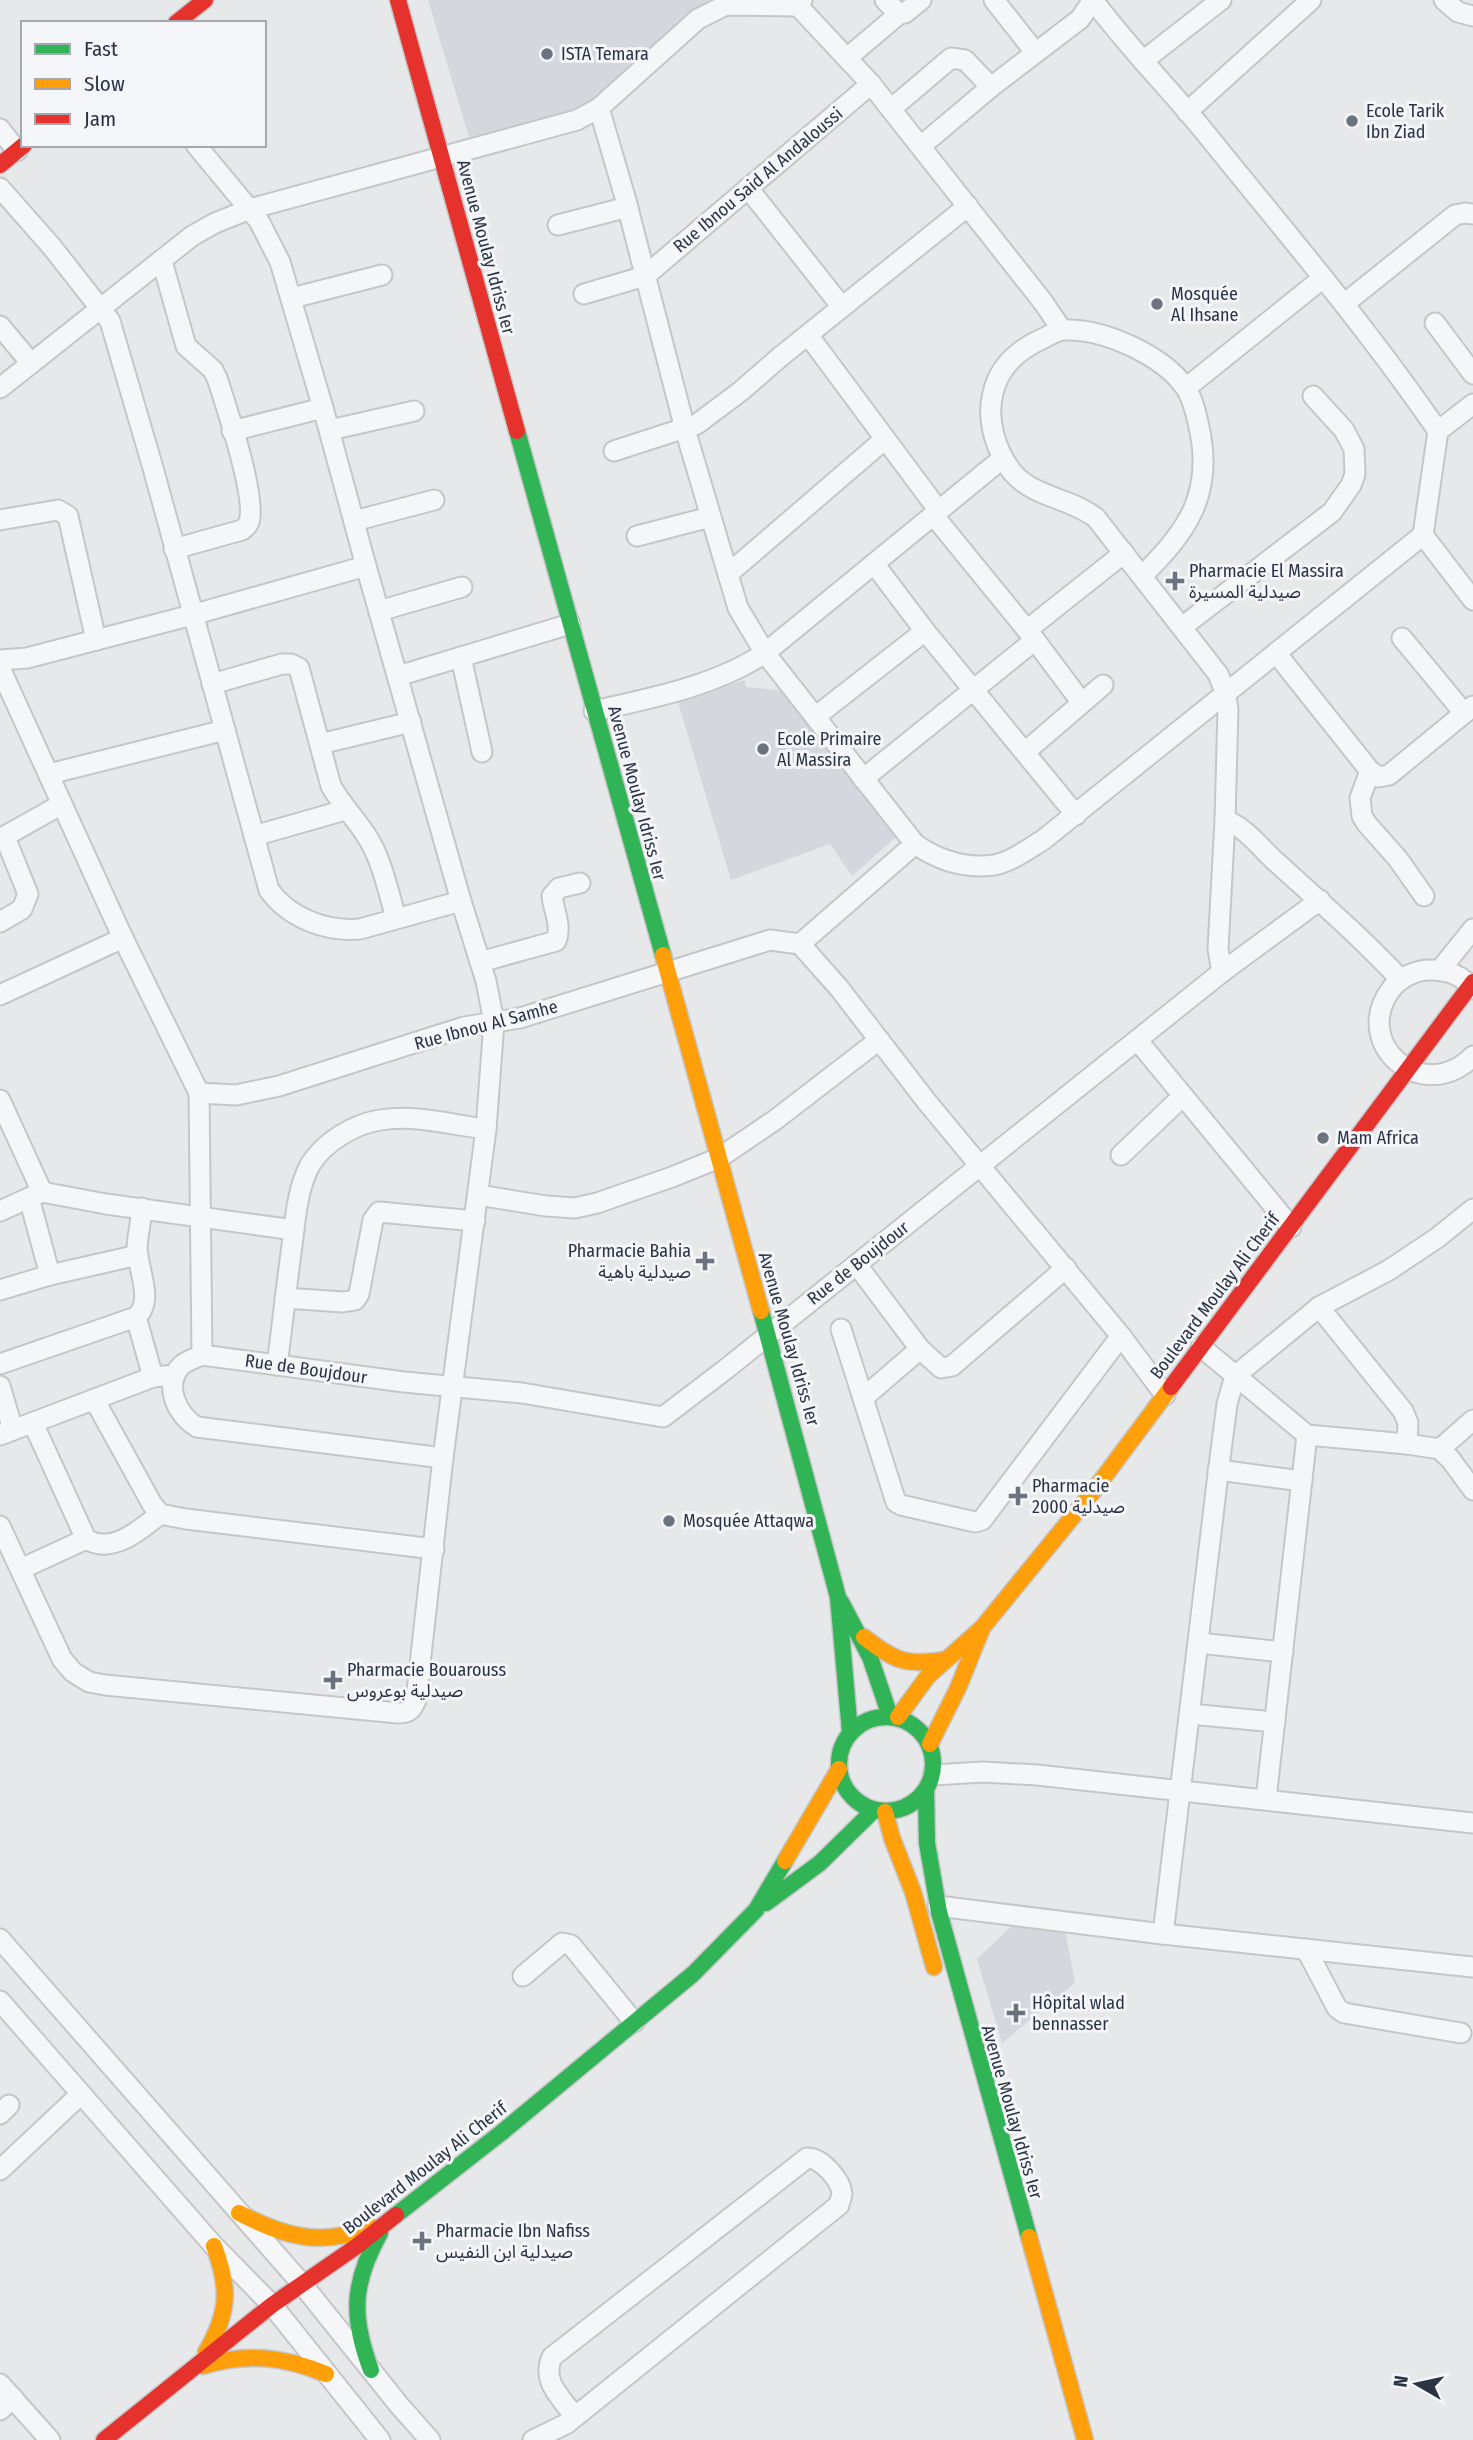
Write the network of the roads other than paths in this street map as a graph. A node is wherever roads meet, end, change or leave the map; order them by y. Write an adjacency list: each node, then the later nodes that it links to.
1 (205, 0): 12 (main road)
2 (398, 0): 25 (main road, Avenue Moulay Idriss Ier)
3 (921, 0): 10 (street)
4 (994, 0): 13 (street)
5 (1093, 0): 13 (street); 15 (street)
6 (1221, 0): 15 (street)
7 (1311, 0): 20 (street)
8 (1444, 0): 11 (street)
9 (800, 3): 14 (street); 18 (street)
10 (892, 7): 14 (street)
11 (1473, 16)
12 (179, 21)
13 (1035, 52): 17 (street)
14 (847, 58): 16 (street)
15 (1143, 61): 20 (street)
16 (871, 85): 19 (street); 28 (street, Rue Ibnou Said Al Andaloussi)
17 (991, 87): 19 (street); 22 (street)
18 (599, 108): 25 (street); 30 (street)
19 (891, 109): 22 (street)
20 (1187, 112): 37 (street)
21 (0, 130): 24 (street)
22 (921, 146): 29 (street)
23 (198, 147): 31 (street)
24 (20, 148): 26 (main road)
25 (441, 158): 31 (street); 79 (main road, Avenue Moulay Idriss Ier)
26 (0, 165)
27 (0, 188): 42 (street)
28 (748, 188): 36 (street, Rue Ibnou Said Al Andaloussi); 41 (street)
29 (968, 206): 41 (street); 45 (street)
30 (628, 207): 33 (street); 36 (street)
31 (250, 209): 34 (street); 39 (street)
32 (1473, 214): 40 (street)
33 (558, 225)
34 (162, 261): 42 (street); 57 (street)
35 (382, 275): 39 (street)
36 (645, 276): 38 (street); 55 (street)
37 (1322, 278): 40 (street); 50 (street)
38 (584, 294)
39 (292, 298): 53 (street)
40 (1344, 304): 58 (street)
41 (842, 307): 46 (street)
42 (102, 309): 47 (street); 69 (street)
43 (1435, 323): 48 (street)
44 (0, 326): 47 (street)
45 (1062, 330): 50 (street); 61 (street)
46 (808, 335): 55 (street); 59 (street)
47 (31, 363): 49 (street)
48 (1473, 374)
49 (0, 388)
50 (1186, 388): 74 (street)
51 (1313, 396): 80 (street)
52 (1473, 404): 58 (street)
53 (323, 408): 56 (street); 57 (street)
54 (414, 411): 56 (street)
55 (685, 429): 60 (street); 64 (street)
56 (330, 430): 66 (street)
57 (232, 431): 69 (street)
58 (1438, 431): 67 (street)
59 (885, 439): 63 (street); 73 (street)
60 (614, 451)
61 (1003, 458): 63 (street); 70 (street)
62 (434, 500): 66 (street)
63 (937, 513): 71 (street); 82 (street)
64 (710, 517): 68 (street); 73 (street)
65 (0, 520): 84 (street)
66 (354, 521): 72 (street)
67 (1423, 534): 76 (street); 86 (street)
68 (637, 536)
69 (174, 549): 78 (street)
70 (1124, 553): 74 (street); 82 (street)
71 (875, 565): 81 (street); 85 (street)
72 (366, 566): 77 (street); 78 (street)
73 (728, 574): 85 (street)
74 (1142, 576): 80 (street)
75 (462, 587): 77 (street)
76 (1473, 600)
77 (379, 611): 90 (street)
78 (192, 615): 84 (street); 91 (street)
79 (570, 624): 87 (street); 97 (main road, Avenue Moulay Idriss Ier)
80 (1182, 627): 94 (street)
81 (925, 631): 93 (street); 98 (street)
82 (1031, 635): 93 (street); 95 (street)
83 (1402, 638): 96 (street)
84 (96, 640): 88 (street)
85 (765, 653): 97 (street); 98 (street)
86 (1276, 653): 94 (street); 104 (street)
87 (461, 657): 90 (street); 102 (street)
88 (0, 660)
89 (0, 668): 105 (street)
90 (398, 676): 99 (street)
91 (212, 684): 100 (street); 101 (street)
92 (1103, 685): 95 (street)
93 (975, 690): 103 (street); 106 (street)
94 (1225, 692): 109 (street); 110 (street)
95 (1082, 703): 103 (street)
96 (1469, 709): 104 (street)
97 (594, 711): 125 (main road, Avenue Moulay Idriss Ier)
98 (815, 717): 106 (street)
99 (411, 723): 101 (street); 117 (street)
100 (225, 730): 105 (street); 111 (street)
101 (320, 744): 108 (street)
102 (482, 752)
103 (1025, 752): 109 (street)
104 (1370, 771): 115 (street)
105 (50, 775): 107 (street)
106 (863, 779): 113 (street)
107 (62, 803): 112 (street); 121 (street)
108 (345, 810): 111 (street); 118 (street)
109 (1076, 815): 113 (street)
110 (1225, 820): 116 (street); 126 (street)
111 (254, 836): 118 (street)
112 (2, 838): 119 (street)
113 (915, 844): 122 (street)
114 (580, 883): 123 (street)
115 (1424, 896)
116 (1320, 900): 126 (street, Rue de Boujdour); 127 (street)
117 (461, 901): 118 (street); 123 (street)
118 (396, 918)
119 (0, 922)
120 (1473, 929): 124 (street)
121 (123, 938): 129 (street); 135 (street)
122 (800, 944): 125 (street, Rue Ibnou Al Samhe); 131 (street)
123 (480, 962): 130 (street)
124 (1440, 970): 127 (street); 128 (street)
125 (666, 971): 130 (street, Rue Ibnou Al Samhe); 140 (main road, Avenue Moulay Idriss Ier)
126 (1222, 972): 132 (street, Rue de Boujdour)
127 (1401, 980): 134 (street)
128 (1472, 985): 134 (main road, Boulevard Moulay Ali Cherif)
129 (0, 995)
130 (494, 1022): 135 (street, Rue Ibnou Al Samhe); 138 (street)
131 (879, 1040): 140 (street); 141 (street)
132 (1138, 1041): 136 (street); 141 (street, Rue de Boujdour)
133 (1473, 1056): 134 (street)
134 (1408, 1070): 149 (main road, Boulevard Moulay Ali Cherif)
135 (199, 1093): 147 (street)
136 (1183, 1096): 139 (street); 149 (street)
137 (0, 1100): 142 (street)
138 (486, 1129): 143 (street); 150 (street)
139 (1121, 1156)
140 (719, 1157): 143 (street); 160 (main road, Avenue Moulay Idriss Ier)
141 (981, 1166): 152 (street, Rue de Boujdour); 153 (street)
142 (36, 1195): 144 (street); 146 (street); 154 (street)
143 (478, 1195): 148 (street)
144 (142, 1208): 147 (street); 151 (street)
145 (1473, 1209): 157 (street)
146 (0, 1210)
147 (200, 1216): 150 (street); 164 (street)
148 (475, 1221): 156 (street); 171 (street)
149 (1291, 1227): 162 (main road, Boulevard Moulay Ali Cherif)
150 (294, 1230): 156 (street)
151 (138, 1255): 154 (street); 158 (street)
152 (857, 1265): 160 (street, Rue de Boujdour); 163 (street)
153 (1066, 1268): 161 (street); 163 (street)
154 (50, 1275): 155 (street)
155 (0, 1290)
156 (285, 1298): 166 (street)
157 (1319, 1307): 168 (street); 179 (street)
158 (136, 1317): 165 (street); 169 (street)
159 (841, 1329): 173 (street)
160 (767, 1335): 171 (street, Rue de Boujdour); 190 (main road, Avenue Moulay Idriss Ier)
161 (1121, 1336): 172 (street); 173 (street)
162 (1201, 1347): 168 (street); 172 (main road, Boulevard Moulay Ali Cherif)
163 (920, 1349): 173 (street)
164 (202, 1355): 166 (street, Rue de Boujdour); 167 (street)
165 (0, 1364)
166 (277, 1365): 171 (street, Rue de Boujdour)
167 (175, 1375): 169 (street); 181 (street)
168 (1235, 1376): 178 (street); 182 (street)
169 (153, 1377): 174 (street)
170 (0, 1386): 177 (street)
171 (453, 1386): 181 (street)
172 (1165, 1395): 191 (main road, Boulevard Moulay Ali Cherif)
173 (863, 1398)
174 (94, 1399): 176 (street); 185 (street)
175 (1473, 1420): 180 (street)
176 (33, 1423): 177 (street); 187 (street)
177 (7, 1433)
178 (1307, 1435): 179 (street); 183 (street)
179 (1407, 1444): 180 (street)
180 (1440, 1449): 184 (street)
181 (443, 1458): 188 (street)
182 (1218, 1470): 183 (street); 193 (street)
183 (1302, 1481): 194 (street)
184 (1473, 1490)
185 (160, 1514): 187 (street); 188 (street)
186 (0, 1526): 189 (street)
187 (86, 1539): 189 (street)
188 (434, 1549): 189 (street)
189 (21, 1569)
190 (838, 1597): 192 (main road); 199 (main road)
191 (982, 1628): 195 (main road, Boulevard Moulay Ali Cherif); 200 (main road, Boulevard Moulay Ali Cherif)
192 (860, 1634): 195 (main road); 197 (main road)
193 (1199, 1643): 194 (street); 196 (street)
194 (1283, 1652): 198 (street)
195 (945, 1660): 197 (main road, Boulevard Moulay Ali Cherif)
196 (1189, 1714): 198 (street); 203 (street)
197 (894, 1716): 199 (main road); 200 (main road)
198 (1275, 1722): 204 (street)
199 (850, 1732): 201 (main road)
200 (930, 1744): 202 (main road)
201 (839, 1769): 205 (main road); 208 (main road, Boulevard Moulay Ali Cherif)
202 (929, 1782): 203 (street); 205 (main road); 207 (main road, Avenue Moulay Idriss Ier)
203 (1181, 1790): 204 (street); 209 (street)
204 (1266, 1800): 206 (street)
205 (880, 1811): 208 (main road, Boulevard Moulay Ali Cherif); 214 (main road)
206 (1473, 1823)
207 (938, 1906): 209 (street); 235 (main road, Avenue Moulay Idriss Ier)
208 (756, 1910): 216 (main road, Boulevard Moulay Ali Cherif)
209 (1163, 1934): 211 (street)
210 (0, 1939): 220 (street)
211 (1306, 1949): 212 (street); 217 (street)
212 (1473, 1967)
213 (523, 1976): 216 (street)
214 (940, 1987)
215 (0, 2001): 218 (street)
216 (634, 2022): 221 (main road, Boulevard Moulay Ali Cherif)
217 (1461, 2033)
218 (82, 2094): 219 (street); 222 (street)
219 (0, 2170)
220 (239, 2213): 221 (main road); 223 (street)
221 (398, 2213): 223 (main road, Boulevard Moulay Ali Cherif); 226 (main road)
222 (215, 2246): 224 (street); 225 (main road)
223 (302, 2284): 224 (main road, Boulevard Moulay Ali Cherif); 226 (street)
224 (272, 2305): 225 (main road, Boulevard Moulay Ali Cherif); 227 (street)
225 (192, 2370): 227 (main road); 231 (main road, Boulevard Moulay Ali Cherif)
226 (372, 2370): 233 (street)
227 (326, 2374): 232 (street)
228 (4, 2397): 230 (street)
229 (575, 2417): 229 (street); 234 (street)
230 (50, 2440)
231 (104, 2440)
232 (380, 2440)
233 (430, 2440)
234 (533, 2440)
235 (1085, 2440)

